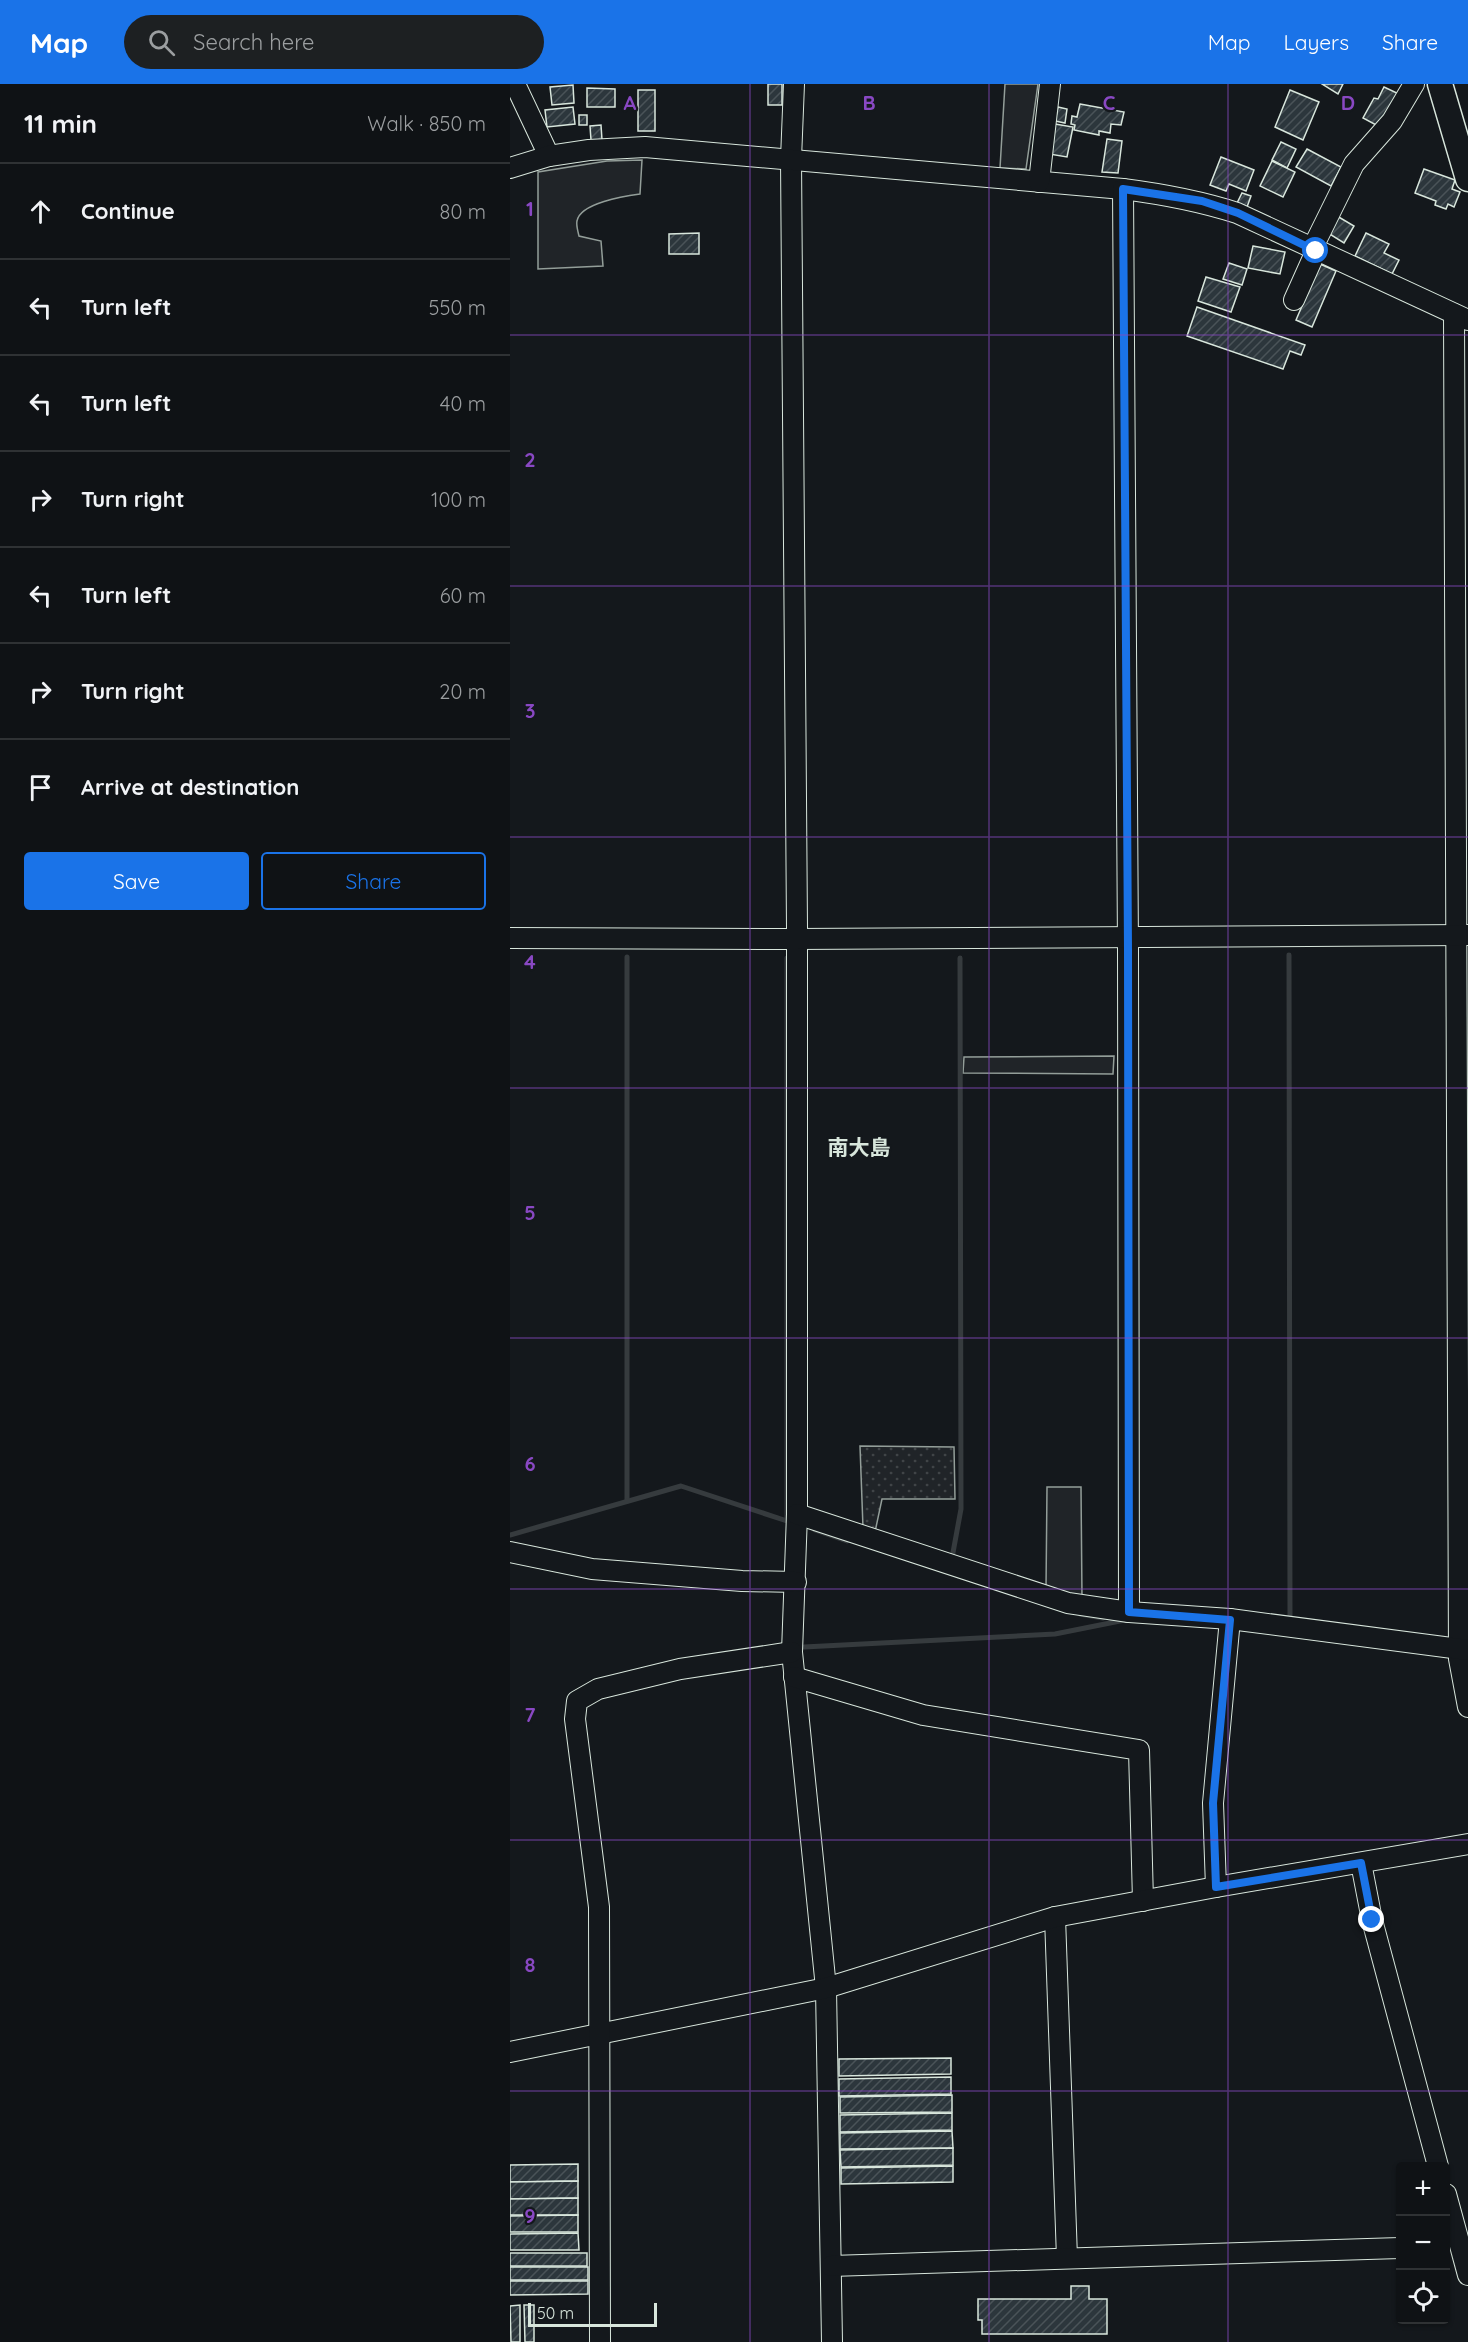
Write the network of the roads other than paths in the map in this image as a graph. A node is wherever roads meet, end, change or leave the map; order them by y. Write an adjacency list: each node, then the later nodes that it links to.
1 (794, 84): 7 (street)
2 (1050, 84): 10 (street)
3 (1414, 84): 12 (street)
4 (1440, 84): 9 (main road)
5 (523, 86): 6 (street)
6 (549, 156): 7 (street); 8 (street)
7 (791, 159): 10 (street); 18 (street)
8 (510, 168)
9 (1468, 179)
10 (1039, 183): 11 (street)
11 (1123, 189): 12 (street); 16 (street)
12 (1314, 250): 13 (street); 14 (street)
13 (1294, 300)
14 (1461, 317): 15 (street)
15 (1462, 935): 16 (street); 24 (street)
16 (1127, 936): 18 (street); 22 (street)
17 (510, 938): 18 (street)
18 (797, 939): 19 (street)
19 (797, 1514): 21 (street); 22 (street)
20 (510, 1552): 21 (street)
21 (796, 1582): 25 (street)
22 (1129, 1612): 23 (street)
23 (1230, 1620): 24 (street); 30 (street)
24 (1463, 1649): 27 (street)
25 (792, 1652): 26 (street); 34 (street)
26 (794, 1677): 31 (street); 33 (street)
27 (1468, 1707)
28 (1468, 1845): 29 (street)
29 (1361, 1863): 30 (street); 36 (street)
30 (1216, 1887): 31 (street)
31 (1143, 1901): 32 (street)
32 (1055, 1917): 33 (street); 40 (street)
33 (825, 1988): 34 (street); 41 (street)
34 (598, 2036): 35 (street); 43 (street)
35 (510, 2052)
36 (1437, 2162)
37 (1449, 2216): 38 (street)
38 (1453, 2247): 42 (street)
39 (1396, 2248): 40 (street)
40 (1067, 2258): 41 (street)
41 (831, 2266): 44 (street)
42 (1468, 2275)
43 (600, 2342)
44 (832, 2342)

